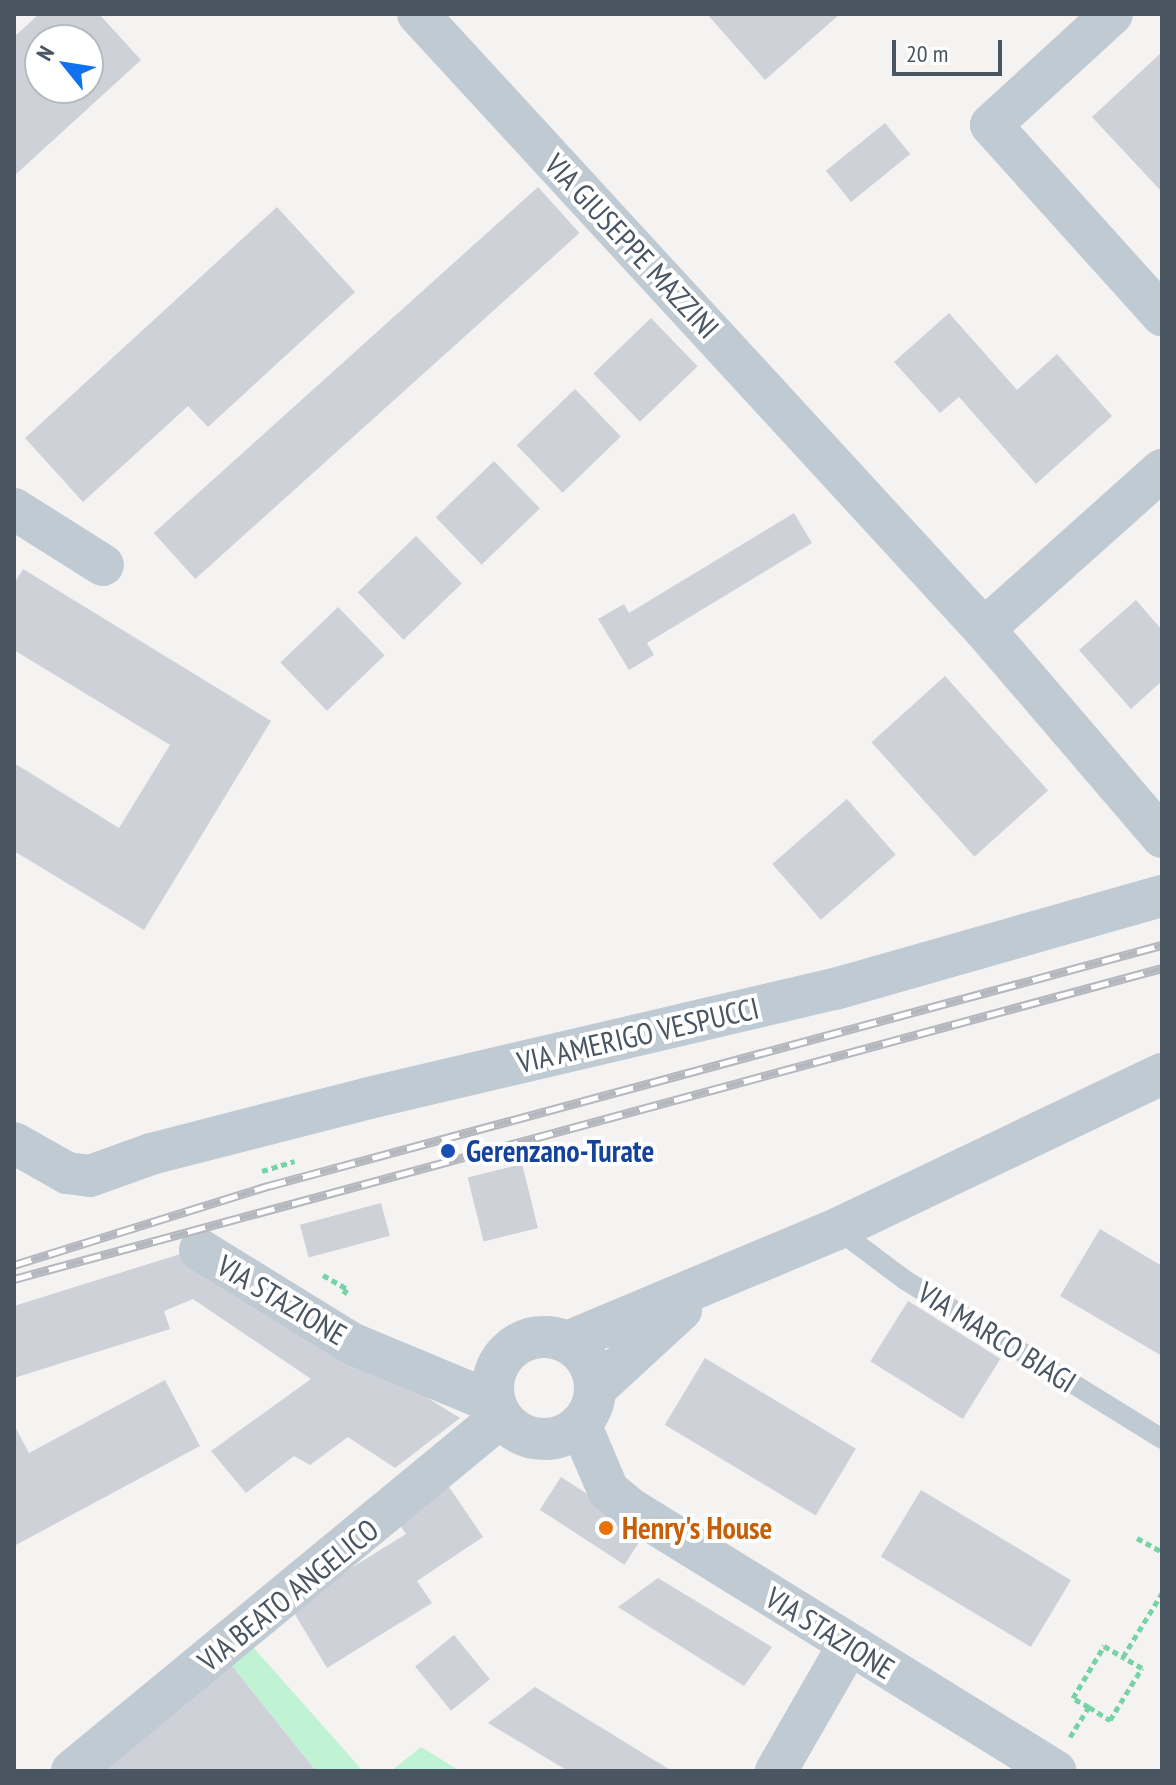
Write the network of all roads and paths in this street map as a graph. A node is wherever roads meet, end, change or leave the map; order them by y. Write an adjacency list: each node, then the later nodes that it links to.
1 (418, 14): 7 (street, VIA GIUSEPPE MAZZINI)
2 (1112, 14): 3 (street)
3 (1162, 315)
4 (1162, 470): 7 (street)
5 (14, 509): 6 (street)
6 (103, 565)
7 (984, 629): 8 (street, VIA GIUSEPPE MAZZINI)
8 (1162, 837)
9 (1162, 896): 11 (street, VIA AMERIGO VESPUCCI)
10 (1162, 1074): 12 (street)
11 (14, 1143)
12 (837, 1229): 14 (street); 18 (lane, VIA MARCO BIAGI)
13 (200, 1250): 16 (street, VIA STAZIONE)
14 (716, 1282): 15 (street); 17 (street)
15 (567, 1342): 16 (street); 17 (street)
16 (498, 1396): 17 (street); 26 (street, VIA BEATO ANGELICO)
17 (575, 1417): 22 (street, VIA STAZIONE)
18 (1162, 1439)
19 (1137, 1538): 20 (path)
20 (1162, 1552)
21 (1162, 1593): 23 (path)
22 (848, 1646): 25 (street, VIA STAZIONE); 27 (street)
23 (1123, 1657): 24 (path); 24 (path)
24 (1089, 1707): 25 (path)
25 (1063, 1754)
26 (72, 1771)
27 (776, 1771)

